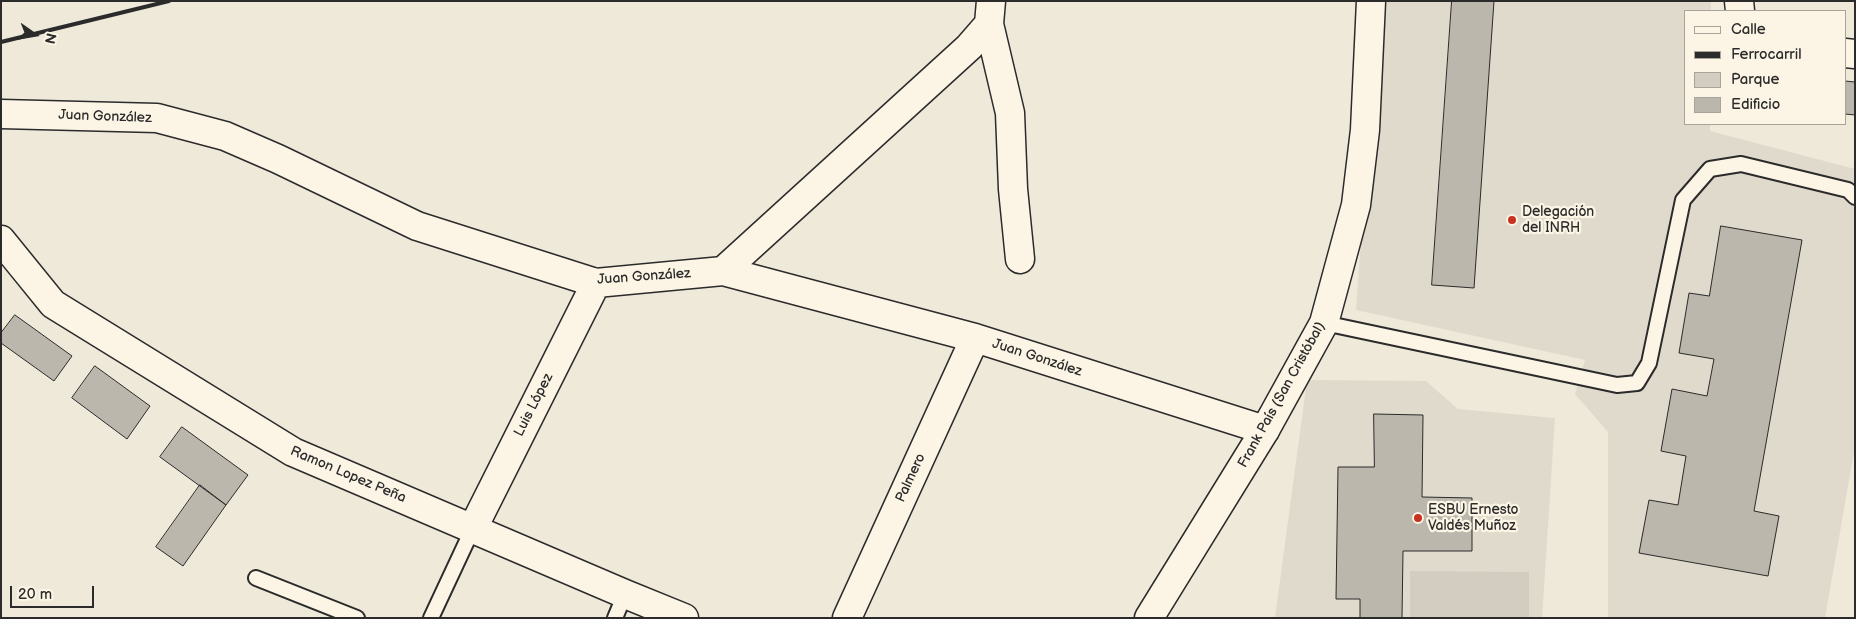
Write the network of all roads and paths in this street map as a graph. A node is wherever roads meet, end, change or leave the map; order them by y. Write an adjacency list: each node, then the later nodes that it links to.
1 (1371, 1): 9 (street, Frank País (San Cristóbal))
2 (990, 12): 6 (street); 7 (street)
3 (1, 114): 8 (street, Juan González)
4 (1855, 197): 9 (lane)
5 (1, 240): 12 (street, Ramon Lopez Peña)
6 (1020, 259)
7 (723, 271): 8 (street, Juan González); 10 (street, Juan González)
8 (596, 283): 12 (street, Luis López)
9 (1324, 323): 11 (street, Frank País (San Cristóbal))
10 (975, 338): 11 (street, Juan González); 18 (street, Palmero)
11 (1265, 430): 19 (street, Frank País (San Cristóbal))
12 (472, 528): 14 (street, Ramon Lopez Peña); 16 (lane)
13 (256, 578): 15 (lane)
14 (620, 606): 17 (street, Ramon Lopez Peña)
15 (357, 618)
16 (431, 618)
17 (684, 618)
18 (846, 618)
19 (1149, 618)

